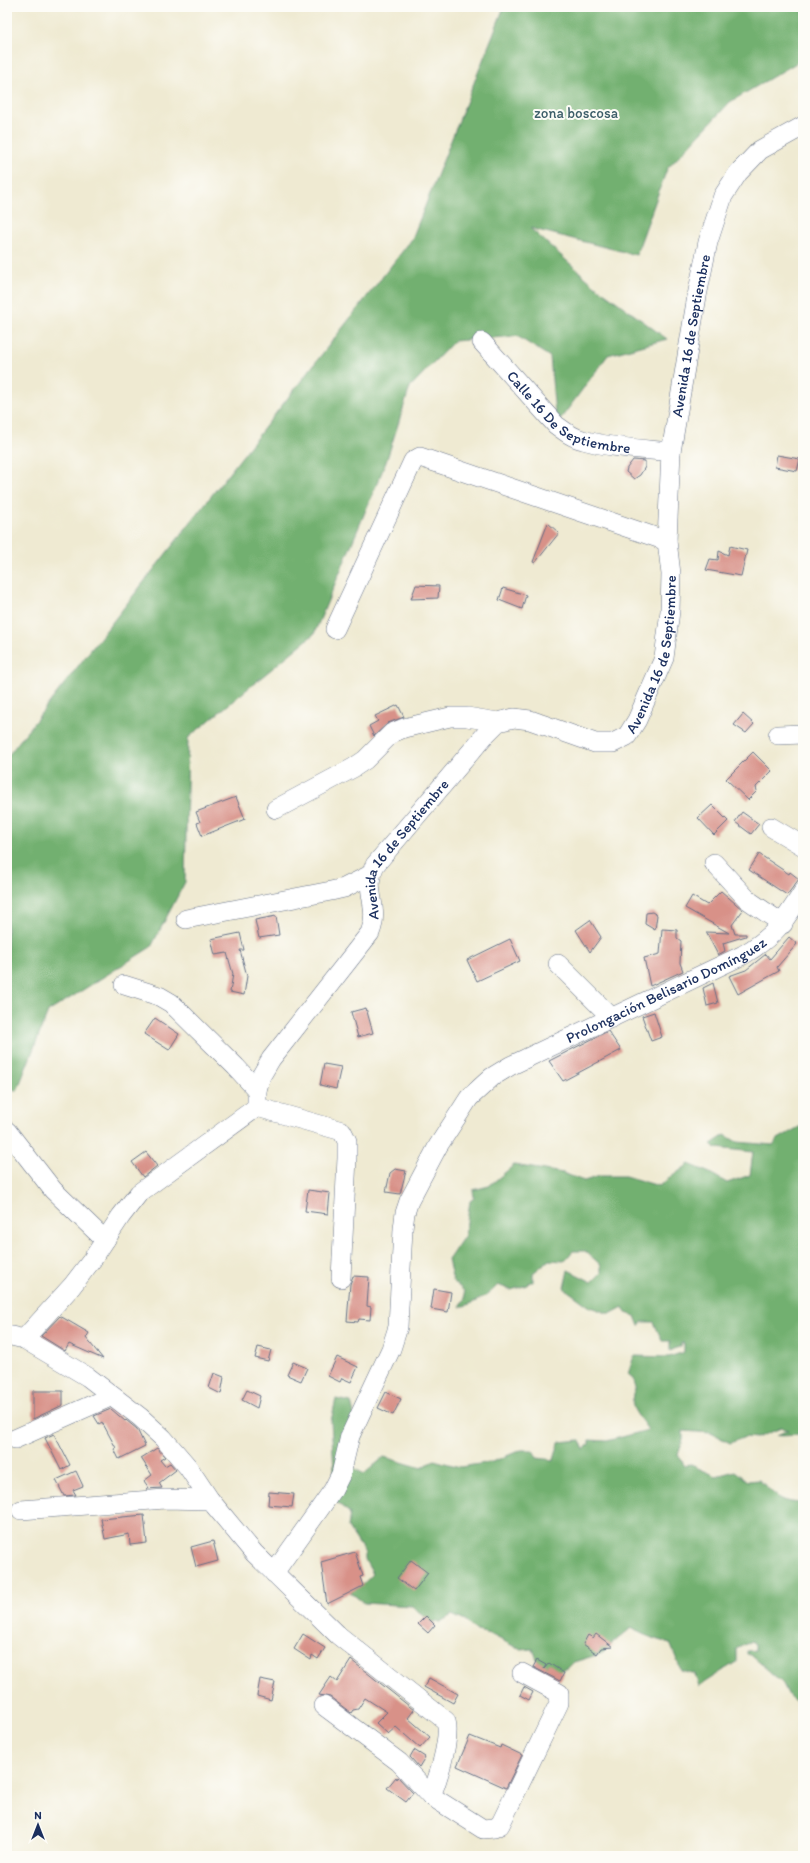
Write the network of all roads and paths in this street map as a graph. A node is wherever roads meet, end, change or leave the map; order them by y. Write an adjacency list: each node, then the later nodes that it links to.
1 (803, 126): 3 (street, Avenida 16 de Septiembre)
2 (482, 342): 3 (street, Calle 16 De Septiembre)
3 (671, 452): 4 (street, Avenida 16 de Septiembre)
4 (667, 541): 5 (street); 6 (street, Avenida 16 de Septiembre)
5 (334, 629)
6 (498, 722): 9 (street); 13 (street, Avenida 16 de Septiembre)
7 (803, 734): 8 (street)
8 (778, 735)
9 (276, 809)
10 (771, 827): 11 (street)
11 (803, 846)
12 (714, 863): 16 (street)
13 (370, 875): 15 (street); 20 (street, Avenida 16 de Septiembre)
14 (803, 892): 16 (street, Prolongación Belisario Domínguez)
15 (186, 919)
16 (783, 924): 19 (street, Prolongación Belisario Domínguez)
17 (558, 964): 19 (street)
18 (124, 985): 20 (street)
19 (612, 1018): 29 (street, Prolongación Belisario Domínguez)
20 (257, 1099): 22 (street); 23 (street)
21 (7, 1131): 22 (street)
22 (105, 1240): 24 (street)
23 (341, 1278)
24 (16, 1337): 25 (street)
25 (112, 1396): 26 (street); 27 (street)
26 (16, 1439)
27 (210, 1500): 28 (street); 29 (street)
28 (21, 1510)
29 (274, 1573): 32 (street)
30 (522, 1674): 32 (street)
31 (324, 1706): 32 (street)
32 (431, 1796)

